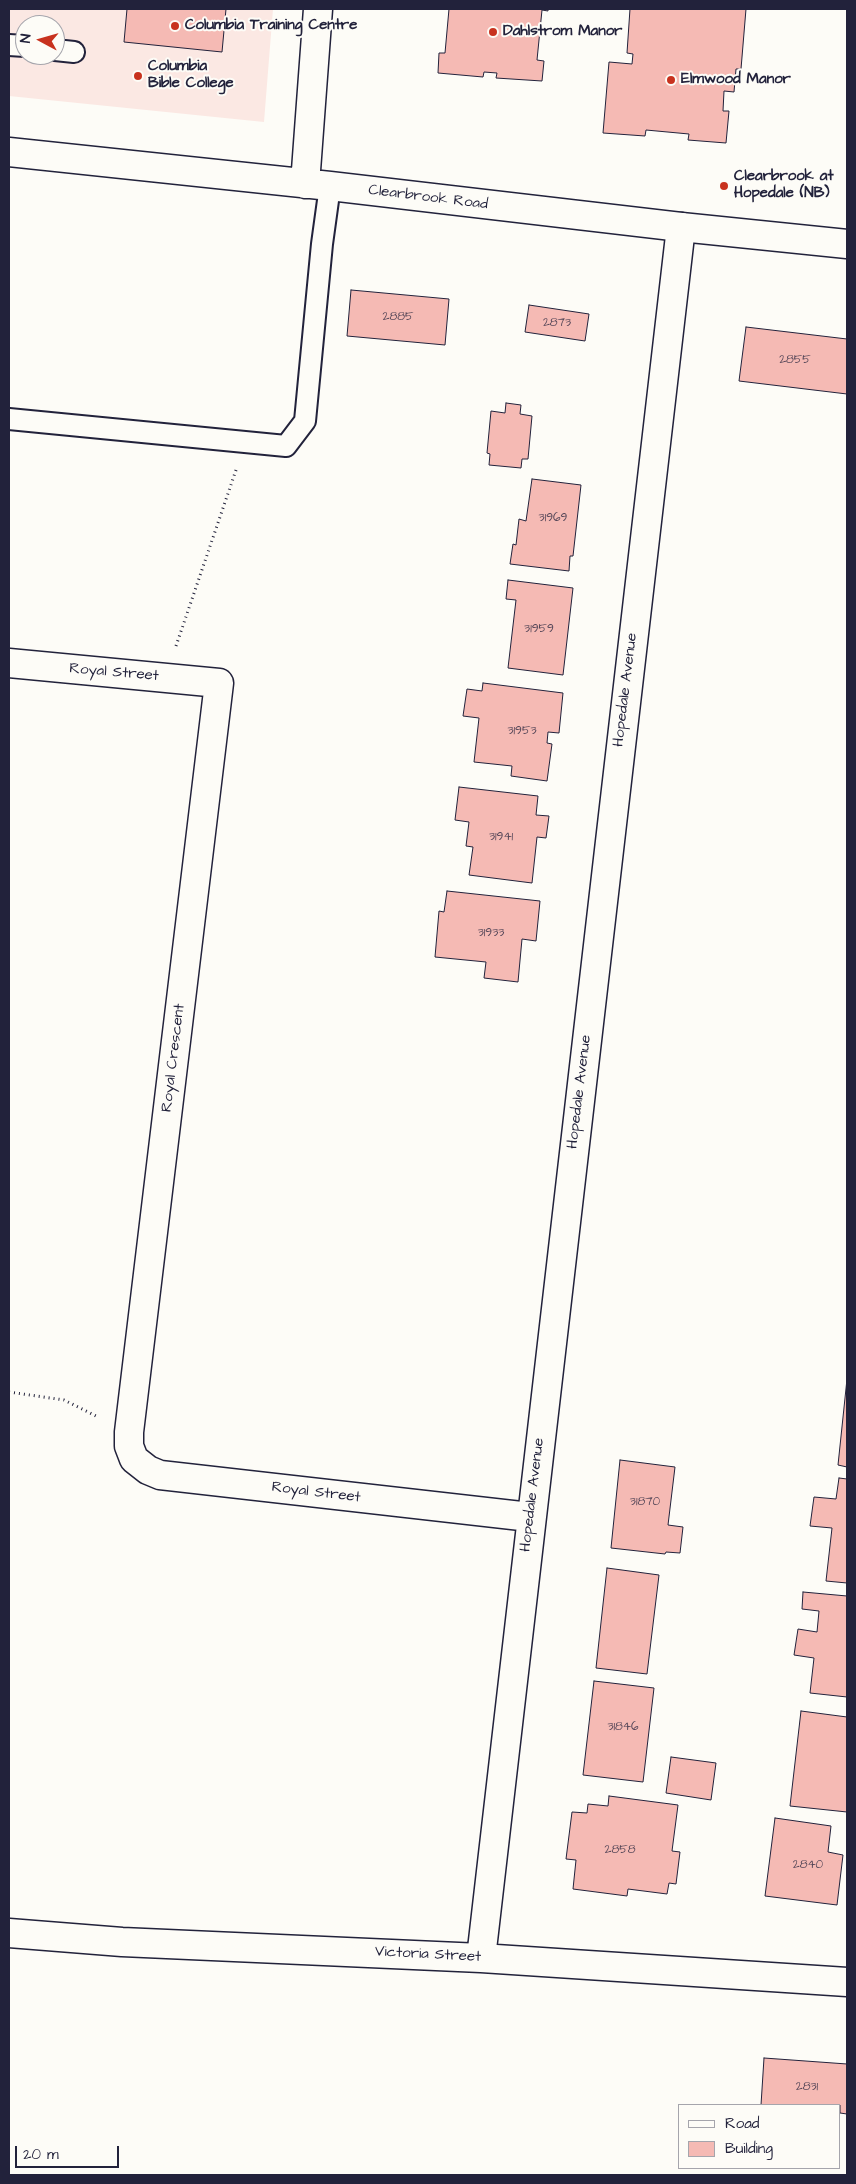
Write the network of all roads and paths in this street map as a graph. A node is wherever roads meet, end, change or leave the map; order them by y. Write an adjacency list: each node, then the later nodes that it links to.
1 (318, 9): 3 (street)
2 (9, 152): 3 (street, Clearbrook Road)
3 (318, 185): 4 (street, Clearbrook Road); 7 (lane)
4 (680, 227): 5 (street, Clearbrook Road); 13 (street, Hopedale Avenue)
5 (847, 244)
6 (9, 419): 7 (lane)
7 (245, 443): 9 (path)
8 (9, 663): 9 (street, Royal Street)
9 (165, 678): 10 (street, Royal Street)
10 (219, 684): 12 (street, Royal Crescent)
11 (9, 1392): 12 (path)
12 (129, 1432): 13 (street, Royal Street)
13 (530, 1518): 15 (street, Hopedale Avenue)
14 (9, 1933): 15 (street, Victoria Street)
15 (481, 1958): 16 (street, Victoria Street)
16 (847, 1982)

